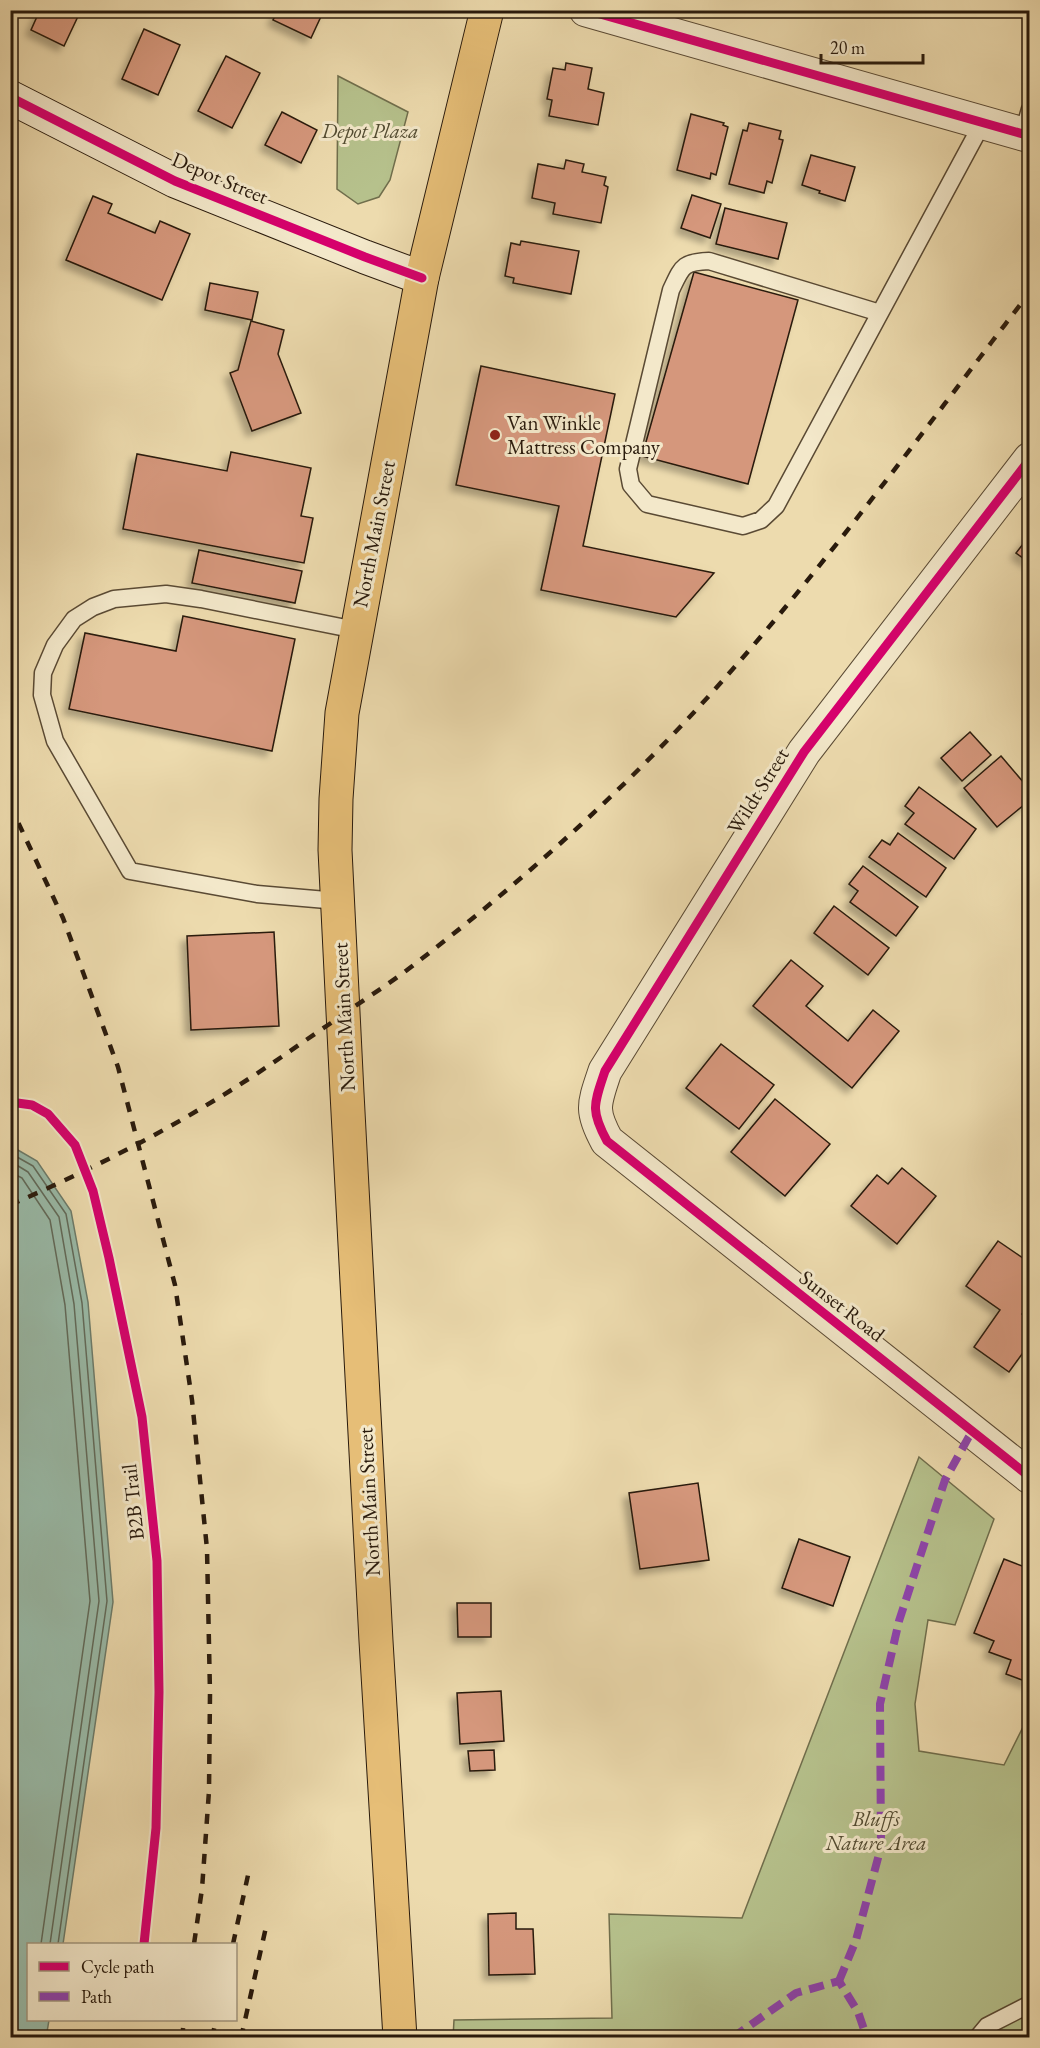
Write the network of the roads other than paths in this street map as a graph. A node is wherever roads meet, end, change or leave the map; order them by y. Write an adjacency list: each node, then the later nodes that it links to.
1 (487, 10): 6 (main road, North Main Street)
2 (586, 10): 4 (street)
3 (10, 97): 6 (street, Depot Street)
4 (983, 122): 5 (street); 7 (lane)
5 (1027, 126)
6 (422, 278): 9 (main road, North Main Street)
7 (880, 313): 7 (lane)
8 (1029, 459): 11 (street, Wildt Street)
9 (356, 630): 10 (main road, North Main Street); 10 (lane)
10 (338, 901): 14 (main road, North Main Street)
11 (634, 1163): 12 (street, Sunset Road)
12 (1029, 1477)
13 (1029, 2004): 15 (lane)
14 (400, 2037)
15 (976, 2037)

